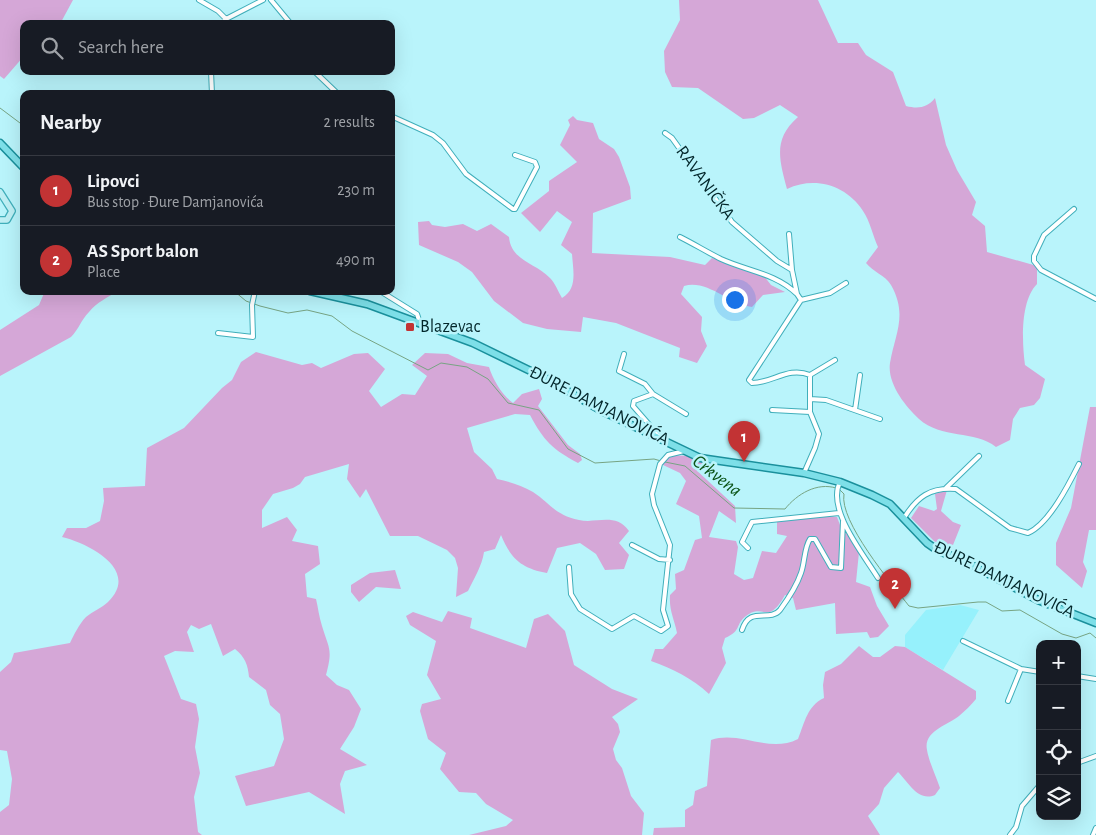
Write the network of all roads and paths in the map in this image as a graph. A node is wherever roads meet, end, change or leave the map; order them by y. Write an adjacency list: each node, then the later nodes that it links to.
1 (199, 0): 4 (street)
2 (263, 0): 4 (street)
3 (271, 0): 5 (street)
4 (226, 19)
5 (288, 20)
6 (211, 75): 8 (street)
7 (318, 75): 9 (street)
8 (212, 90)
9 (334, 90)
10 (395, 118): 15 (street)
11 (665, 133): 22 (street, RAVANIČKA)
12 (0, 143): 13 (main road)
13 (7, 152): 14 (street); 16 (main road)
14 (0, 153)
15 (515, 154)
16 (20, 164)
17 (0, 192): 19 (street)
18 (1074, 209): 28 (street)
19 (0, 220)
20 (789, 234): 22 (street)
21 (680, 237): 24 (street)
22 (792, 270): 24 (street)
23 (846, 283): 29 (street)
24 (797, 294): 29 (street)
25 (254, 295): 31 (street)
26 (328, 295): 30 (main road, ĐURE DAMJANOVIĆA)
27 (387, 295): 30 (street)
28 (1096, 299)
29 (801, 300): 34 (street)
30 (420, 323): 43 (main road, ĐURE DAMJANOVIĆA)
31 (218, 334)
32 (624, 354): 36 (street)
33 (835, 360): 34 (street)
34 (810, 375): 37 (street)
35 (860, 375): 39 (street)
36 (653, 394): 41 (street); 43 (street)
37 (810, 398): 39 (street); 40 (street)
38 (772, 410): 40 (street)
39 (855, 410): 42 (street)
40 (810, 412): 47 (street)
41 (686, 414)
42 (880, 419)
43 (660, 437): 44 (main road, ĐURE DAMJANOVIĆA)
44 (684, 451): 47 (main road, ĐURE DAMJANOVIĆA); 55 (street)
45 (979, 456): 49 (street)
46 (1078, 464): 49 (street)
47 (804, 473): 48 (main road, ĐURE DAMJANOVIĆA)
48 (838, 486): 50 (street); 51 (main road, ĐURE DAMJANOVIĆA)
49 (946, 488): 51 (street)
50 (839, 513): 52 (street); 54 (street)
51 (904, 518): 58 (main road, ĐURE DAMJANOVIĆA)
52 (842, 521): 57 (street); 59 (street)
53 (632, 545): 55 (street)
54 (748, 548)
55 (670, 560): 56 (street)
56 (569, 566)
57 (878, 578)
58 (1096, 624)
59 (742, 630)
60 (963, 641): 61 (street)
61 (1020, 669): 62 (street); 65 (street)
62 (1036, 671)
63 (1081, 677): 64 (street)
64 (1096, 679)
65 (1008, 701)
66 (1096, 756): 67 (street)
67 (1081, 762)
68 (1036, 790): 70 (street)
69 (1096, 828): 71 (street)
70 (1010, 835)
71 (1092, 835)

